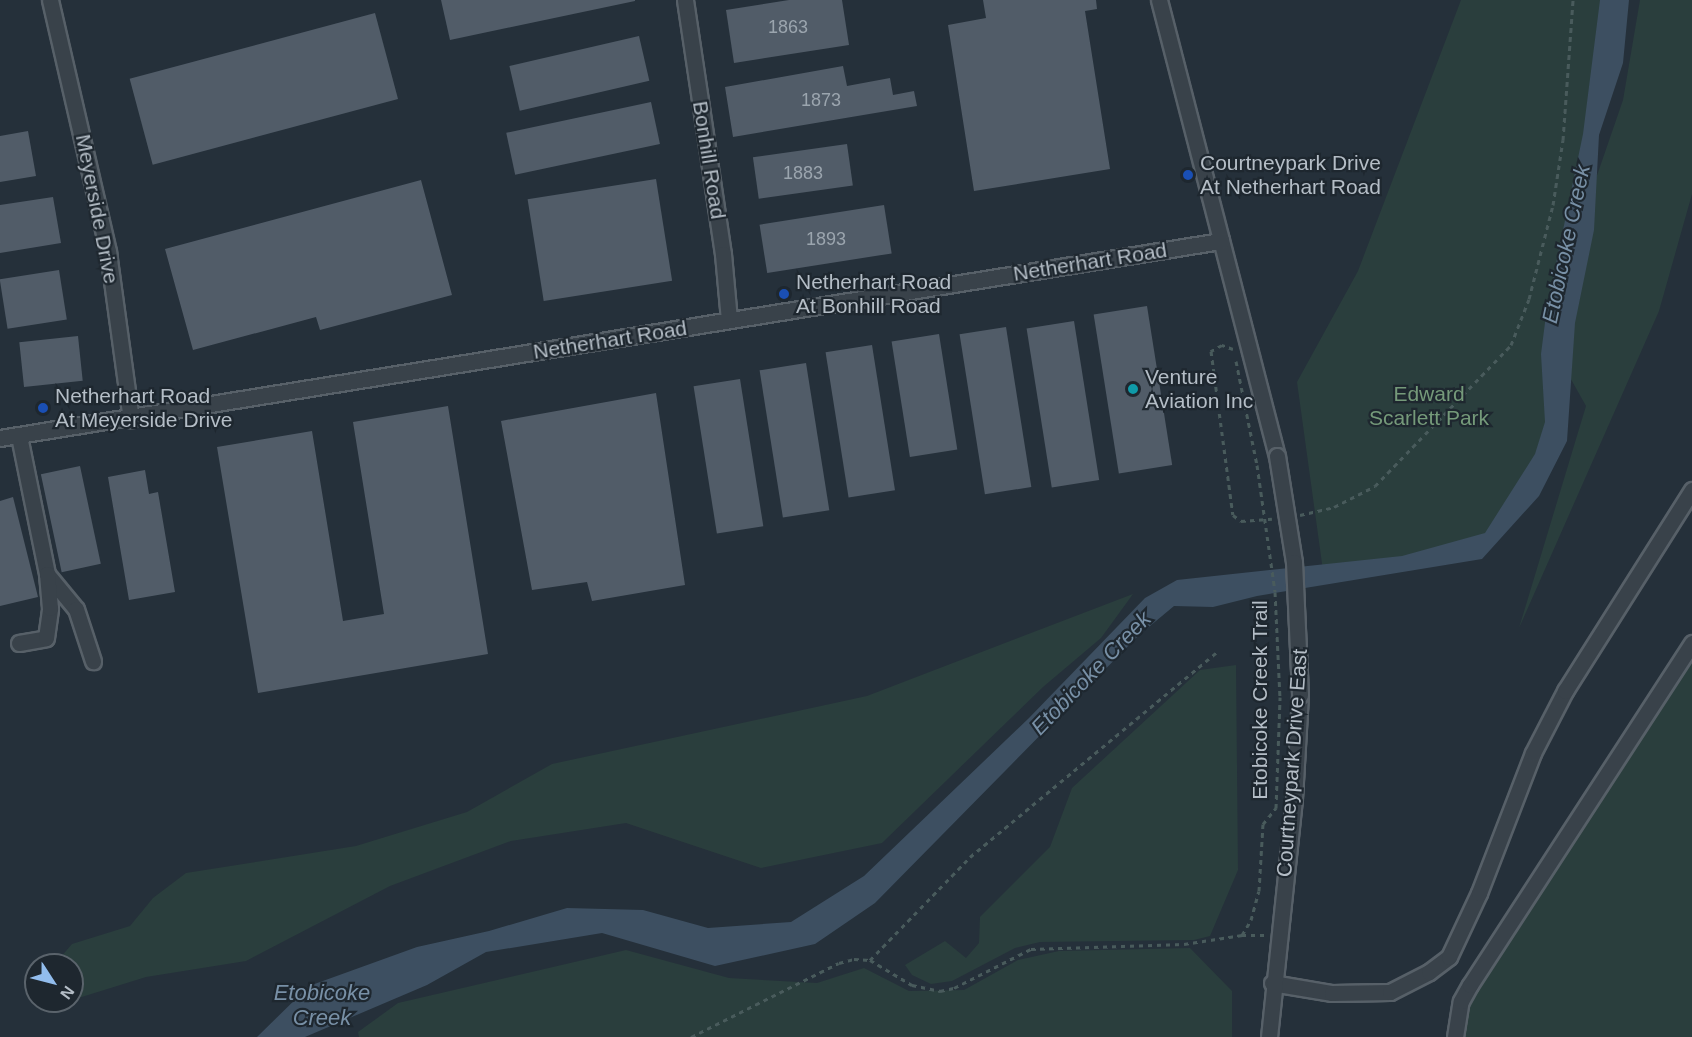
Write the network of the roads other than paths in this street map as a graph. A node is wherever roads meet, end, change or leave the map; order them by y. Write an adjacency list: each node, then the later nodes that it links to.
1 (50, 0): 6 (street, Meyerside Drive)
2 (685, 0): 5 (street, Bonhill Road)
3 (1159, 0): 4 (street, Courtneypark Drive East)
4 (1221, 241): 5 (street, Netherhart Road); 14 (street, Courtneypark Drive East, bridge)
5 (729, 320): 6 (street, Netherhart Road)
6 (131, 419): 7 (street, Netherhart Road)
7 (19, 436): 8 (street, Netherhart Road); 10 (street)
8 (0, 438)
9 (1692, 490): 14 (street)
10 (47, 574): 12 (street); 13 (street)
11 (1692, 643): 16 (street)
12 (19, 644)
13 (93, 661)
14 (1272, 983): 15 (street, Courtneypark Drive East)
15 (1269, 1037)
16 (1455, 1037)

